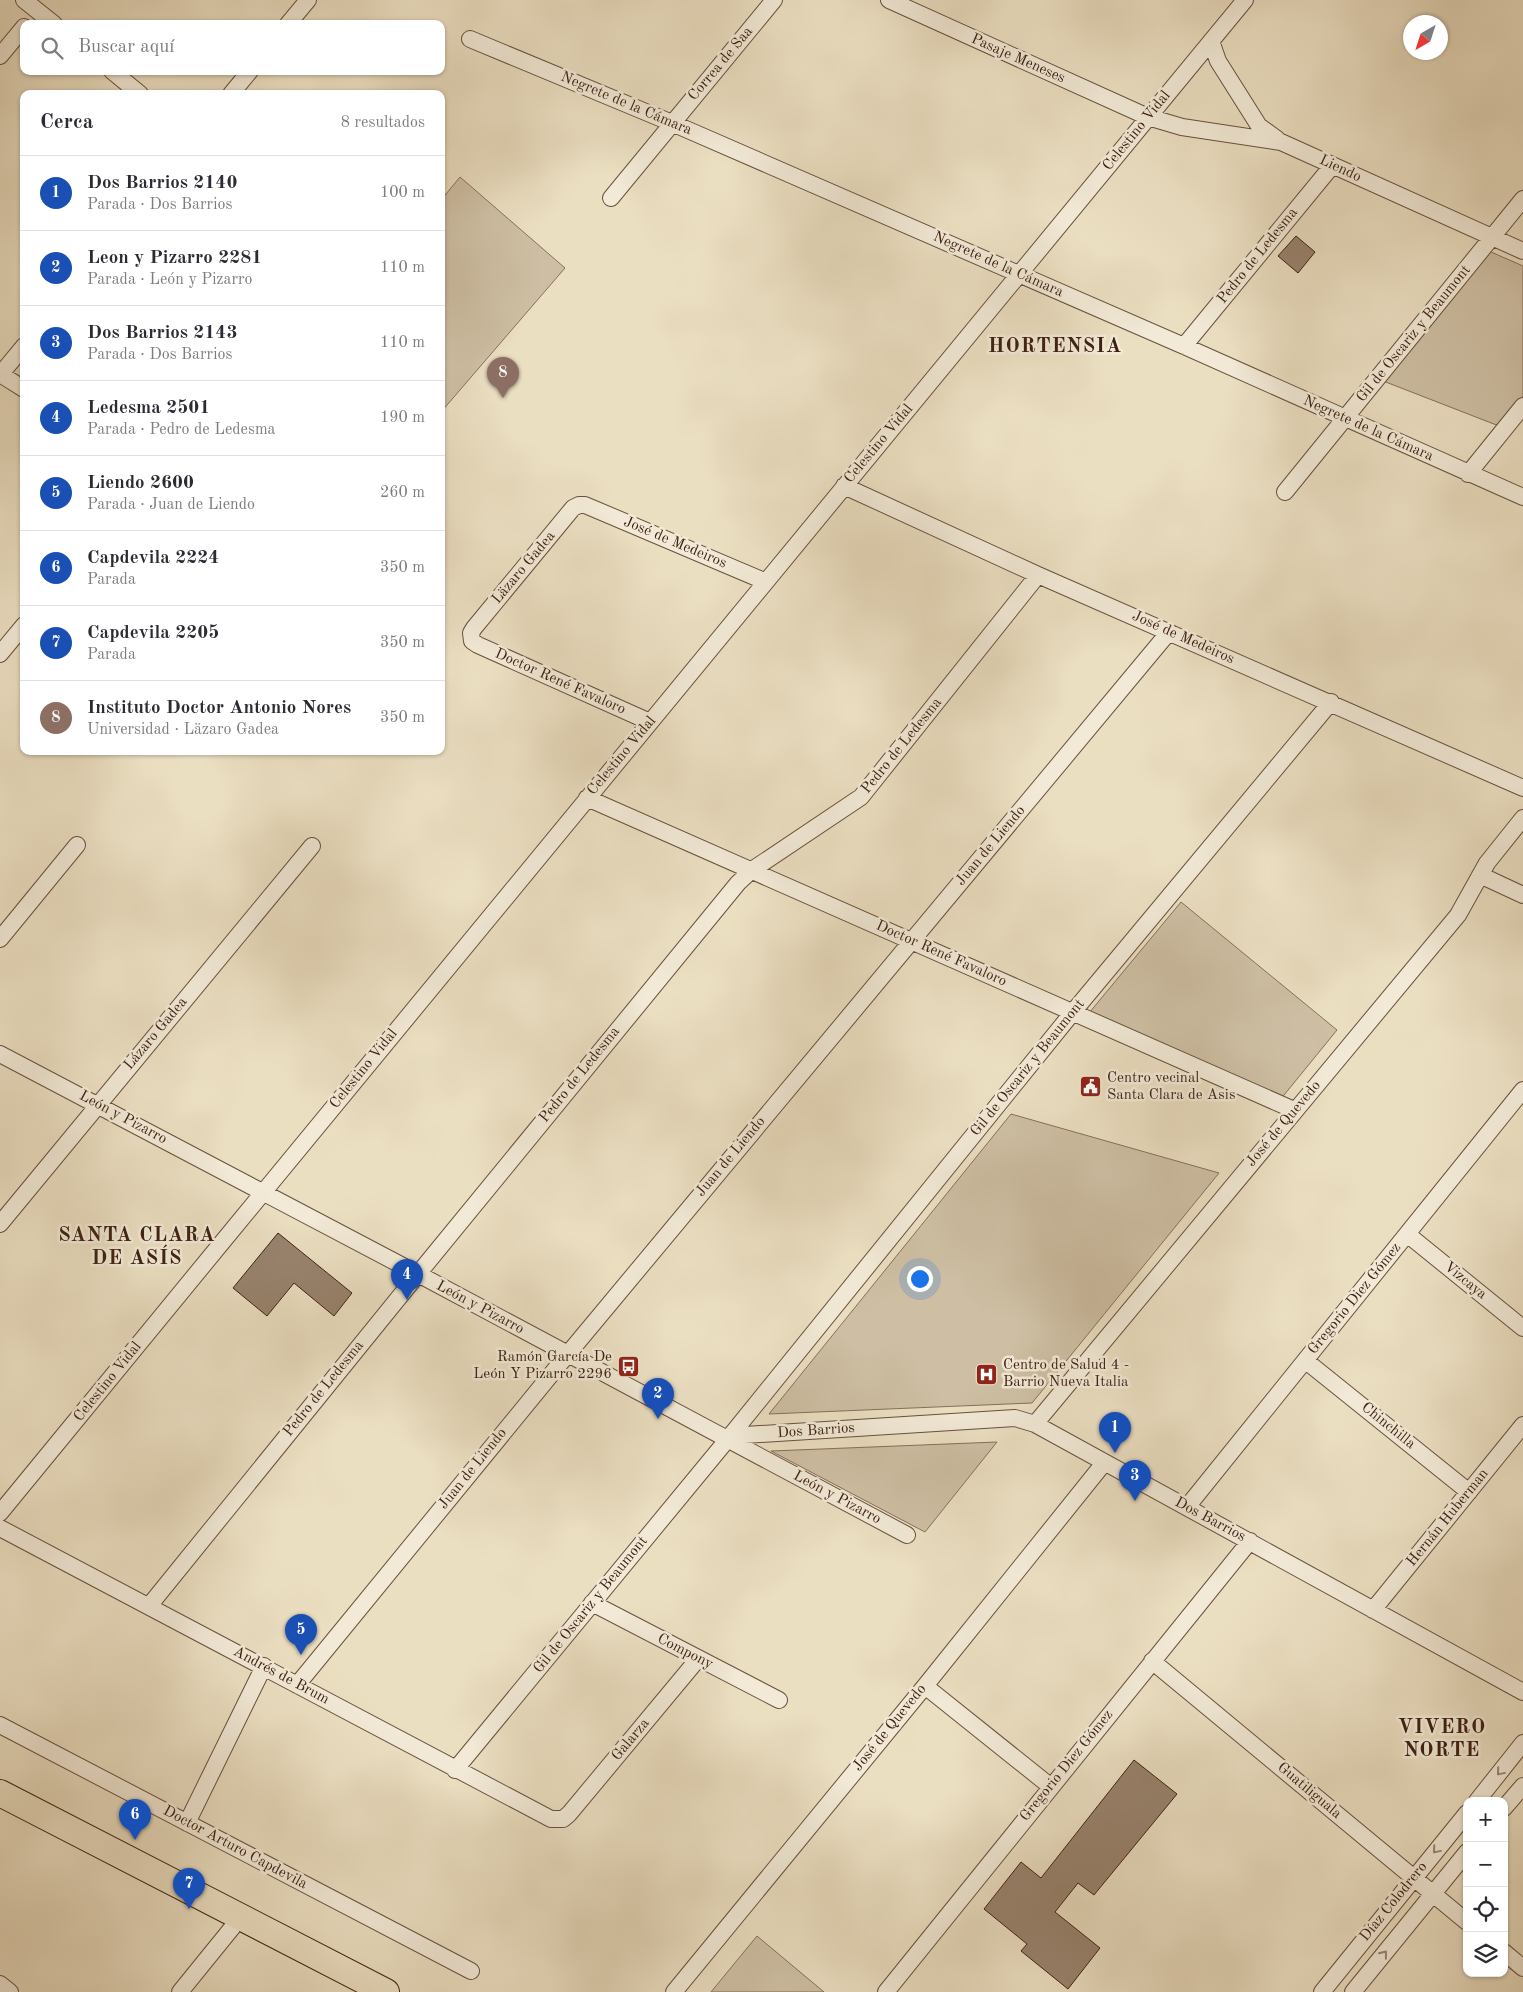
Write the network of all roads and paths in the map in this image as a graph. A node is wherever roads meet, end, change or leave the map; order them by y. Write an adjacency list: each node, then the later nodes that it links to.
1 (24, 0): 6 (street)
2 (308, 0): 9 (street)
3 (774, 0): 19 (street, Correa de Saa)
4 (889, 0): 18 (street, Pasaje Meneses)
5 (1244, 0): 12 (street, Celestino Vidal)
6 (42, 5): 7 (street); 8 (street)
7 (30, 20)
8 (51, 20)
9 (291, 20)
10 (20, 32): 13 (street)
11 (470, 39): 19 (street, Negrete de la Cámara)
12 (1210, 41): 18 (street, Celestino Vidal); 20 (street)
13 (0, 56)
14 (117, 75): 16 (street)
15 (247, 75): 17 (street)
16 (135, 90)
17 (234, 90)
18 (1148, 117): 20 (street, Liendo); 26 (street, Celestino Vidal)
19 (672, 123): 22 (street, Correa de Saa); 26 (street, Negrete de la Cámara)
20 (1281, 142): 21 (street, Liendo)
21 (1332, 166): 24 (street, Liendo); 27 (street, Pedro de Ledesma)
22 (611, 198)
23 (1523, 199): 24 (street, Gil de Oscariz y Beaumont)
24 (1493, 238): 25 (street, Liendo); 32 (street, Gil de Oscariz y Beaumont)
25 (1523, 251)
26 (1020, 275): 27 (street, Negrete de la Cámara); 34 (street, Celestino Vidal)
27 (1184, 346): 32 (street, Negrete de la Cámara)
28 (20, 351): 29 (street)
29 (0, 375): 30 (street)
30 (20, 387)
31 (1523, 406): 33 (street)
32 (1344, 419): 33 (street, Negrete de la Cámara); 35 (street, Gil de Oscariz y Beaumont)
33 (1468, 474): 36 (street, Negrete de la Cámara)
34 (844, 486): 38 (street, José de Medeiros); 39 (street, Celestino Vidal)
35 (1285, 492)
36 (1523, 497)
37 (585, 505): 39 (street, José de Medeiros); 42 (street, Läzaro Gadea)
38 (1038, 574): 41 (street, José de Medeiros); 51 (street, Pedro de Ledesma)
39 (764, 581): 45 (street, Celestino Vidal)
40 (20, 630): 43 (street)
41 (1169, 632): 44 (street, José de Medeiros); 55 (street, Juan de Liendo)
42 (472, 641): 45 (street, Doctor René Favaloro)
43 (0, 654)
44 (1331, 702): 46 (street, José de Medeiros); 56 (street, Gil de Oscariz y Beaumont)
45 (650, 722): 47 (street, Celestino Vidal)
46 (1523, 788)
47 (587, 798): 51 (street, Doctor René Favaloro); 62 (street, Celestino Vidal)
48 (1523, 818): 52 (street, José de Quevedo)
49 (77, 845): 54 (street)
50 (312, 846): 59 (street, Lázaro Gadea)
51 (752, 870): 55 (street, Doctor René Favaloro); 65 (street, Pedro de Ledesma)
52 (1480, 875): 53 (street); 61 (street, José de Quevedo)
53 (1523, 895)
54 (0, 939)
55 (912, 940): 56 (street, Doctor René Favaloro); 67 (street, Juan de Liendo)
56 (1073, 1012): 61 (street, Doctor René Favaloro); 71 (street, Gil de Oscariz y Beaumont)
57 (0, 1054): 59 (street, León y Pizarro)
58 (1523, 1090): 60 (street, Gregorio Diez Gómez)
59 (98, 1104): 62 (street, León y Pizarro); 63 (street, Lázaro Gadea)
60 (1517, 1108): 64 (street, Gregorio Diez Gómez)
61 (1294, 1110): 69 (street, José de Quevedo)
62 (263, 1192): 65 (street, León y Pizarro); 75 (street, Celestino Vidal)
63 (0, 1224)
64 (1407, 1234): 66 (street, Vizcaya); 68 (street, Gregorio Diez Gómez)
65 (418, 1274): 67 (street, León y Pizarro); 80 (street, Pedro de Ledesma)
66 (1523, 1328)
67 (567, 1355): 71 (street, León y Pizarro); 85 (street, Juan de Liendo)
68 (1306, 1361): 73 (street, Chinchilla); 74 (street, Gregorio Diez Gómez)
69 (1035, 1424): 71 (street, Dos Barrios); 72 (street, Dos Barrios)
70 (1523, 1425): 73 (street, Hernán Huberman)
71 (728, 1438): 77 (street, León y Pizarro); 79 (street, Gil de Oscariz y Beaumont)
72 (1104, 1463): 74 (street, Dos Barrios); 86 (street, José de Quevedo)
73 (1469, 1492): 81 (street, Hernán Huberman)
74 (1187, 1507): 78 (street, Dos Barrios)
75 (0, 1514)
76 (0, 1528): 80 (street, Andrés de Brum)
77 (906, 1535)
78 (1250, 1541): 81 (street, Dos Barrios); 83 (street, Gregorio Diez Gómez)
79 (592, 1603): 82 (street, Compony); 91 (street, Gil de Oscariz y Beaumont)
80 (149, 1606): 84 (street, Andrés de Brum)
81 (1373, 1610): 87 (street, Dos Barrios)
82 (698, 1659): 88 (street, Compony); 98 (street, Galarza)
83 (1152, 1661): 92 (street, Gregorio Diez Gómez); 101 (street, Guatiliguala)
84 (264, 1666): 85 (street, Andrés de Brum); 99 (street)
85 (297, 1685): 91 (street, Andrés de Brum)
86 (925, 1686): 92 (street); 112 (street, José de Quevedo)
87 (1523, 1692)
88 (779, 1700)
89 (0, 1725): 99 (street, Doctor Arturo Capdevila)
90 (1523, 1743): 95 (street, one-way to 95)
91 (455, 1770): 98 (street, Andrés de Brum)
92 (1050, 1786): 113 (street, Gregorio Diez Gómez)
93 (1523, 1786): 96 (street)
94 (0, 1793): 103 (main road)
95 (1479, 1797)
96 (1508, 1803)
97 (1463, 1818): 101 (street, Díaz Colodrero, one-way to 101)
98 (563, 1819)
99 (187, 1823): 107 (street, Doctor Arturo Capdevila)
100 (1463, 1857): 102 (street, Díaz Colodrero)
101 (1413, 1878): 102 (street, Guatiliguala); 114 (street, Díaz Colodrero)
102 (1432, 1893): 104 (street, Guatiliguala); 115 (street, Díaz Colodrero, one-way to 102)
103 (240, 1918): 110 (street); 111 (main road)
104 (1463, 1919)
105 (1508, 1955): 106 (street)
106 (1523, 1968)
107 (471, 1971)
108 (0, 1984): 109 (street)
109 (10, 1992)
110 (180, 1992)
111 (386, 1992)
112 (674, 1992)
113 (886, 1992)
114 (1322, 1992)
115 (1353, 1992)

